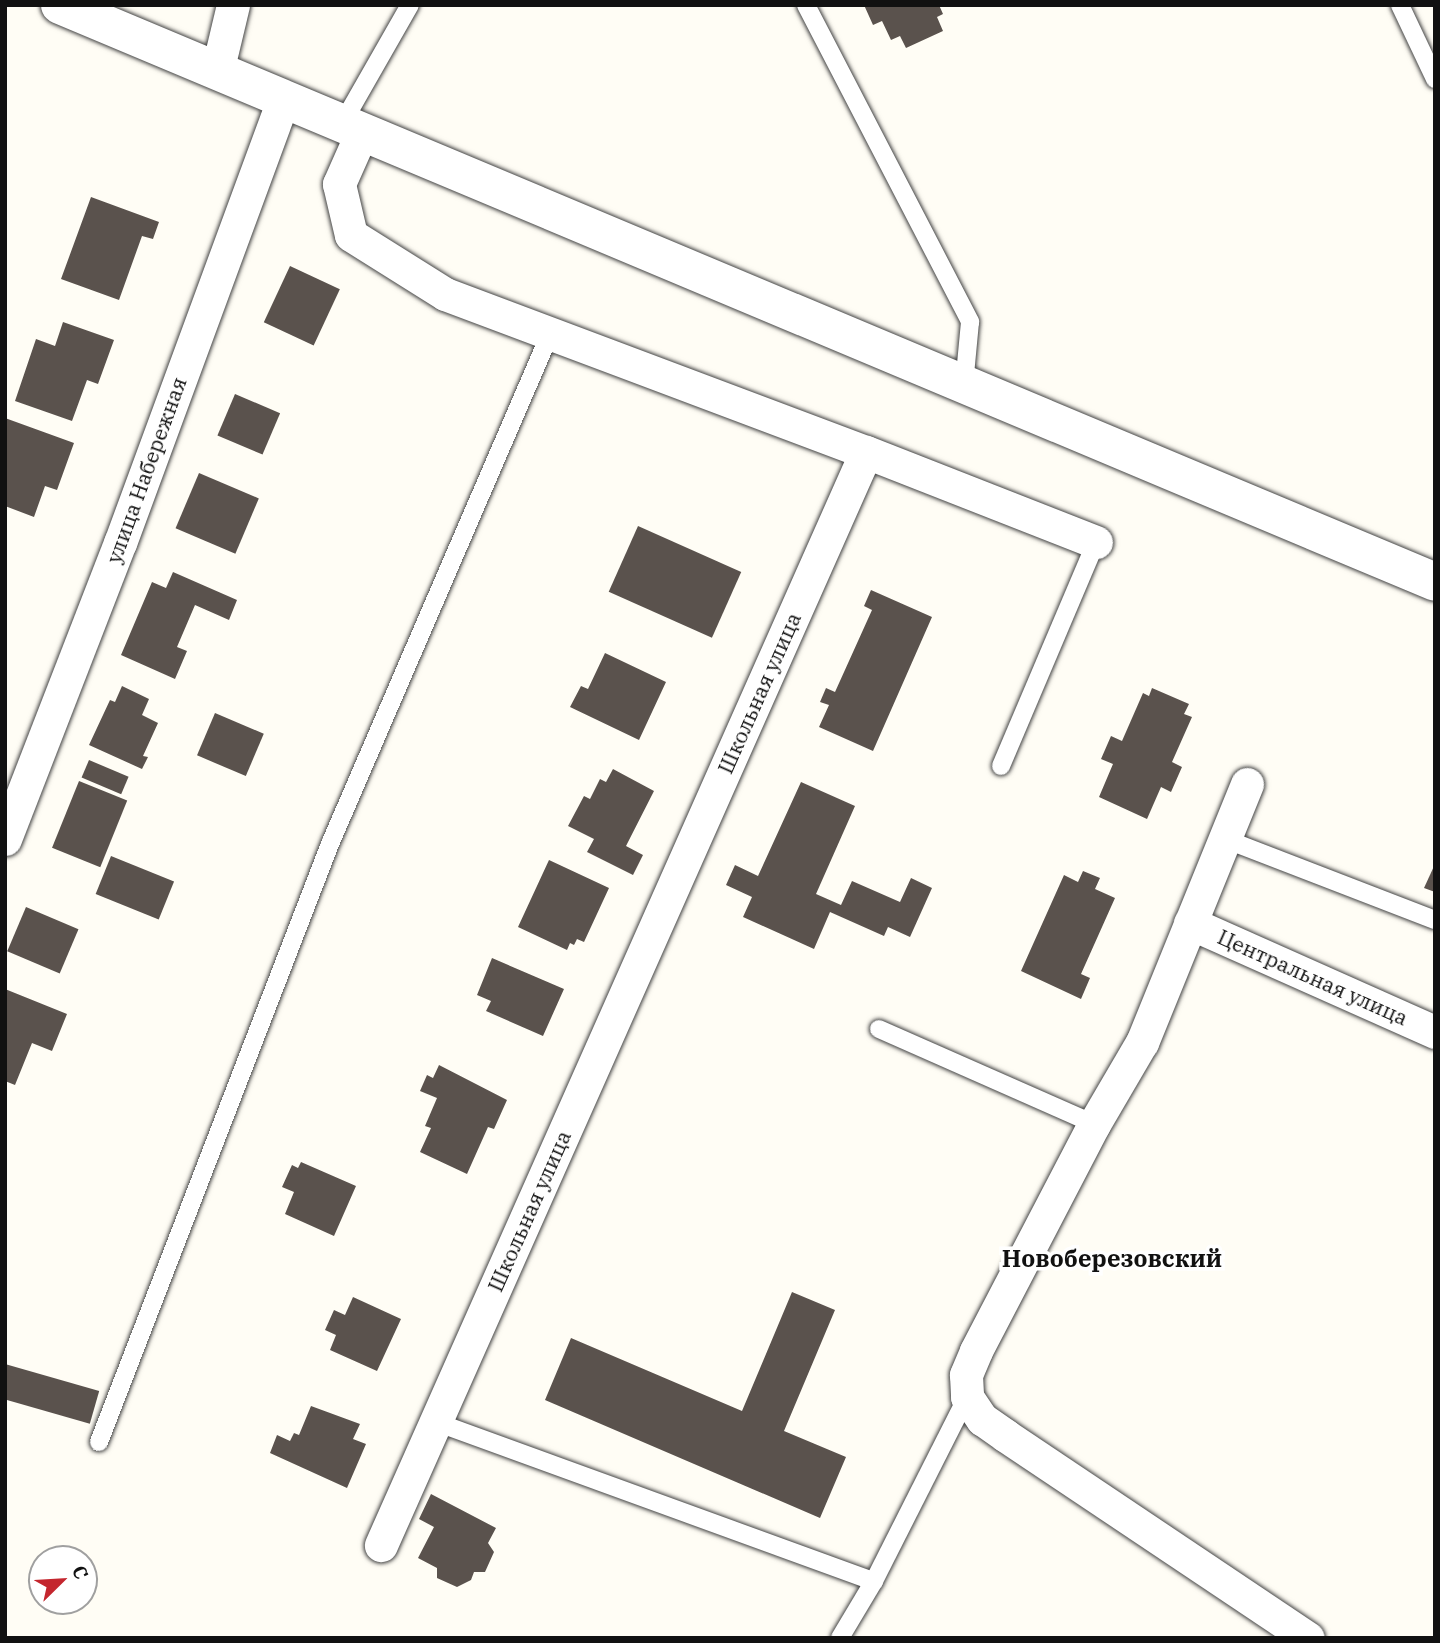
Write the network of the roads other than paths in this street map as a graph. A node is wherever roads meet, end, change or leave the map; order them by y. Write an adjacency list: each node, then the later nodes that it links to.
1 (60, 5): 6 (street)
2 (233, 5): 6 (street)
3 (410, 5): 9 (lane)
4 (806, 5): 11 (lane)
5 (1401, 5): 7 (lane)
6 (217, 72): 8 (street)
7 (1435, 79)
8 (283, 99): 9 (street); 17 (street, улица Набережная)
9 (352, 128): 10 (street); 11 (street)
10 (550, 334): 12 (street); 26 (lane)
11 (964, 386): 14 (street)
12 (866, 452): 13 (street); 25 (street, Школьная улица)
13 (1096, 542): 15 (lane)
14 (1435, 582)
15 (1001, 766)
16 (1247, 784): 18 (street)
17 (5, 839)
18 (1225, 839): 19 (lane); 20 (street)
19 (1435, 920)
20 (1190, 923): 22 (street, Центральная улица); 23 (street)
21 (879, 1029): 23 (lane)
22 (1435, 1032)
23 (1094, 1124): 24 (street)
24 (967, 1397): 28 (lane); 30 (street)
25 (436, 1422): 27 (street, Школьная улица); 28 (lane)
26 (99, 1442)
27 (381, 1545)
28 (874, 1581): 29 (lane)
29 (840, 1638)
30 (1308, 1638)

